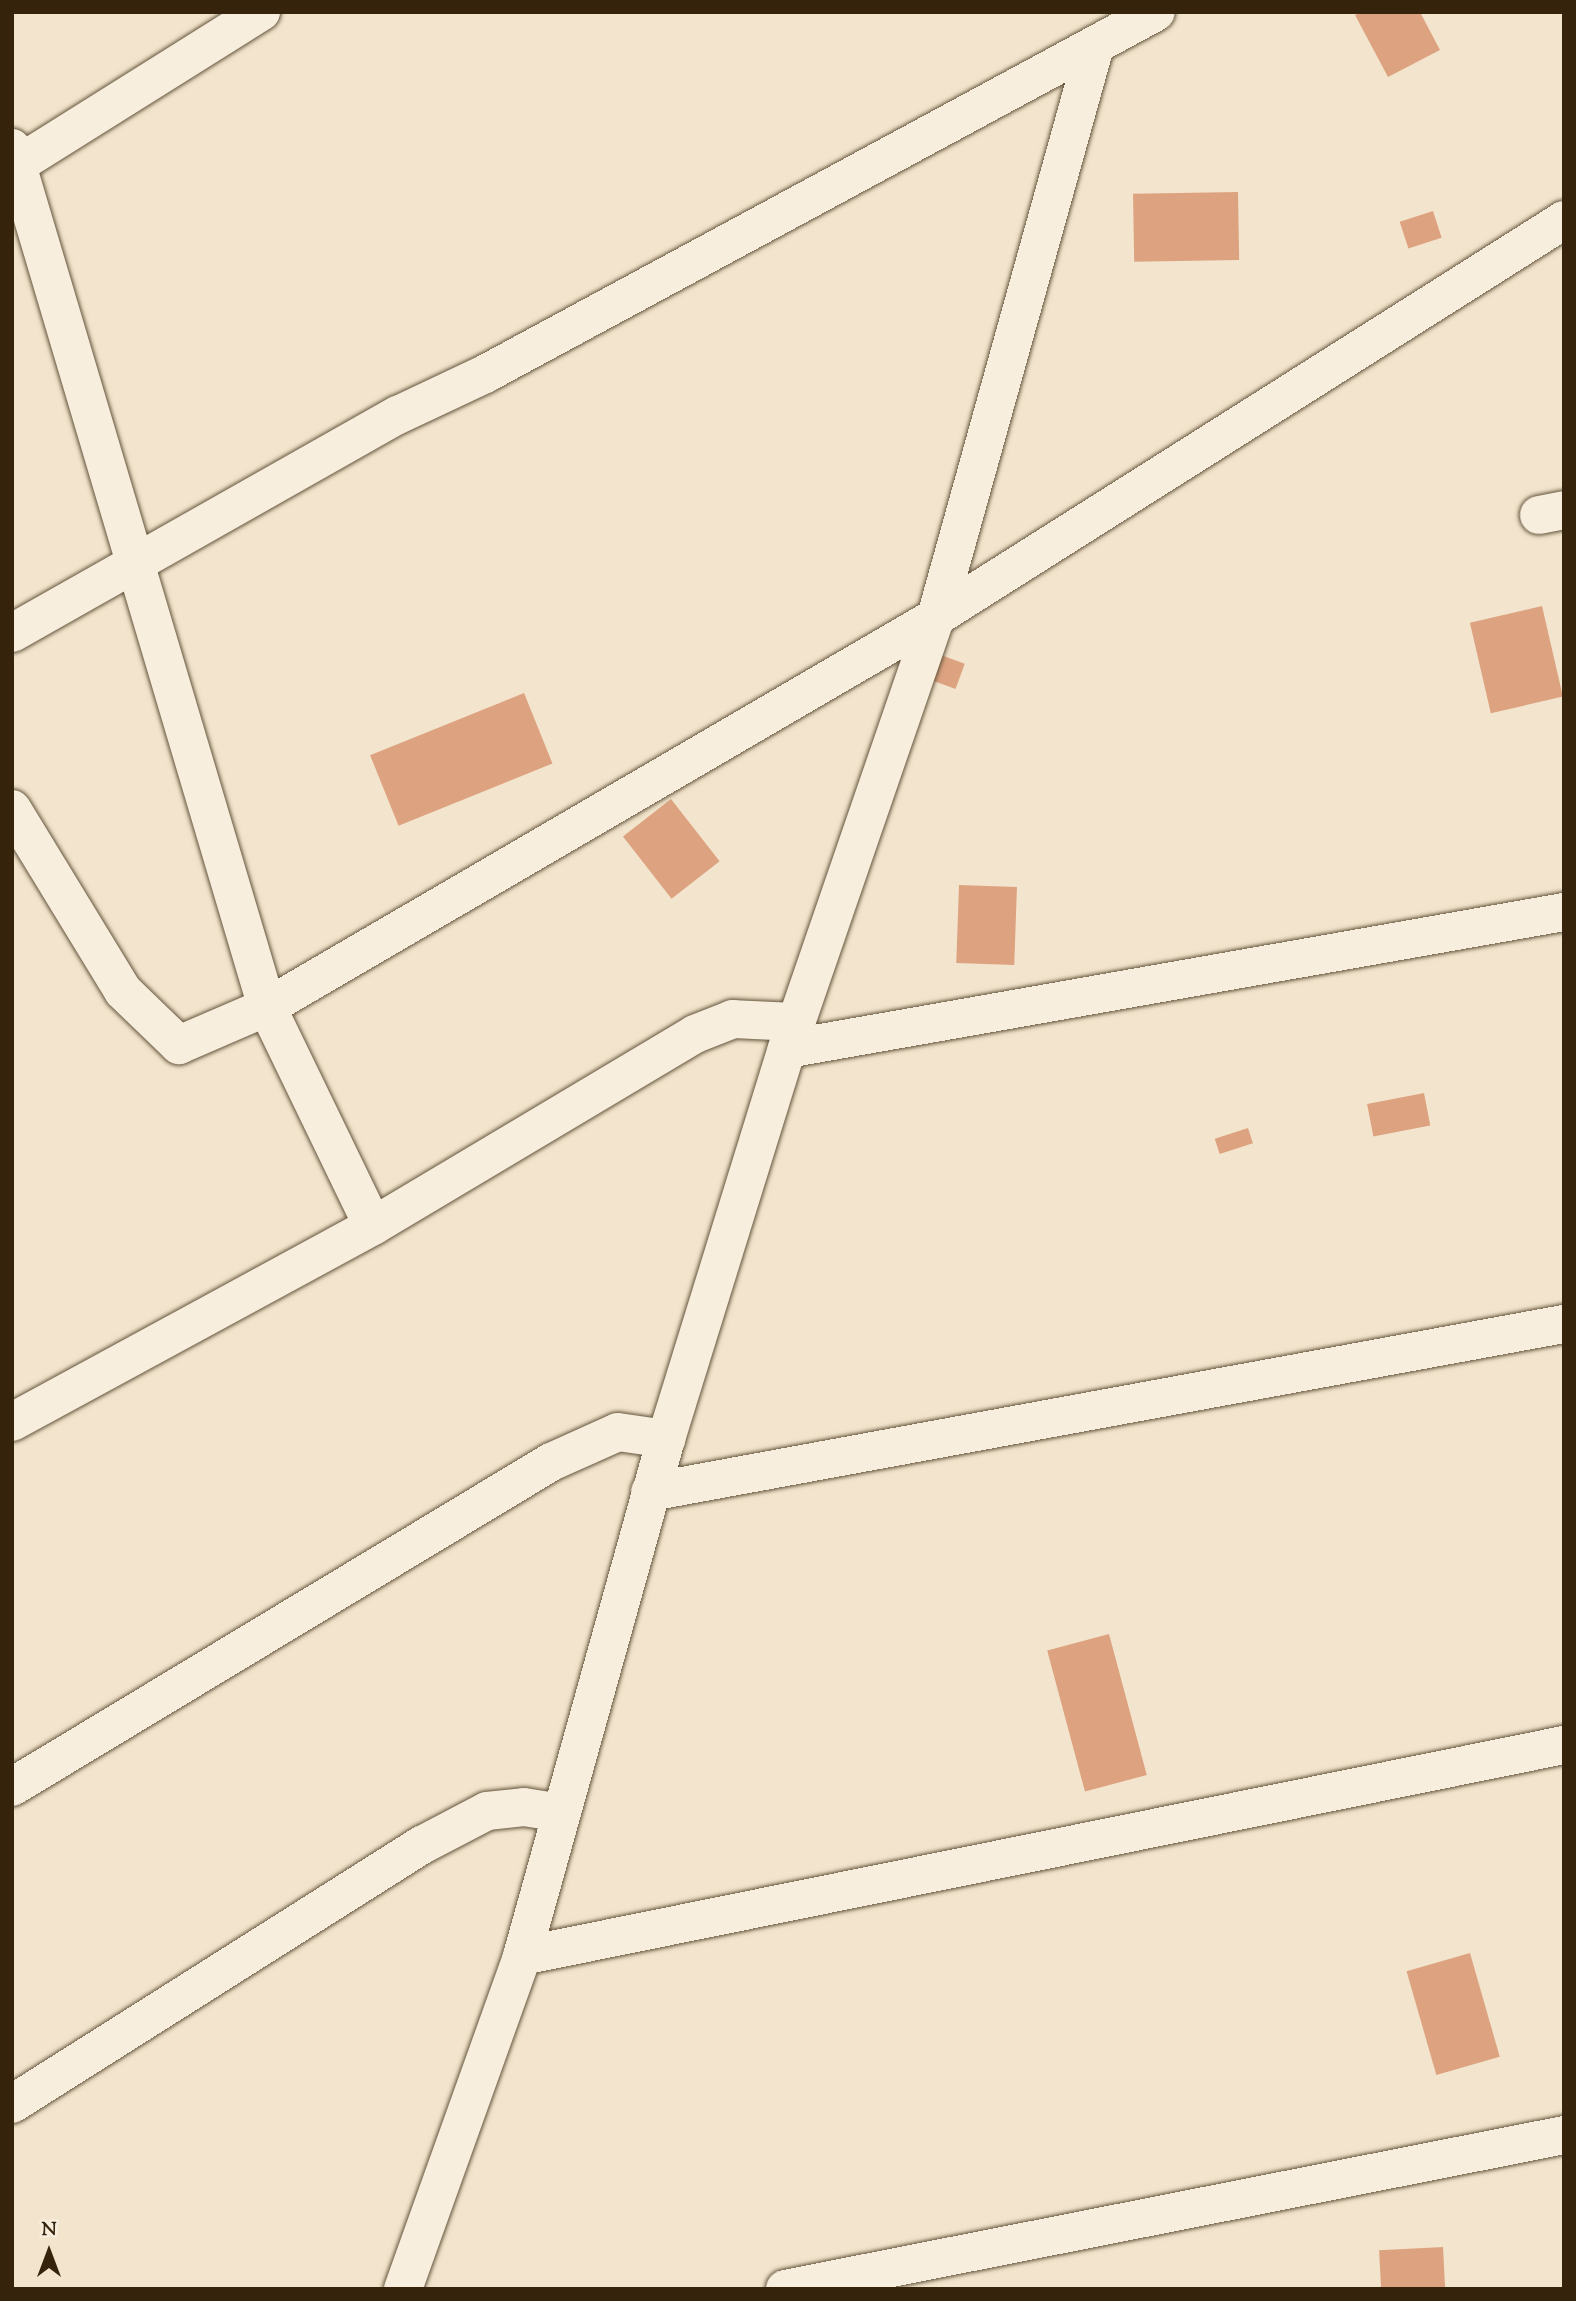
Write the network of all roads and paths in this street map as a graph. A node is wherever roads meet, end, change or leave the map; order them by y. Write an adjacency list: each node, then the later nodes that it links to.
1 (261, 12): 4 (street)
2 (1156, 12): 3 (street)
3 (1095, 46): 6 (street); 7 (street)
4 (14, 160): 6 (street)
5 (1564, 220): 7 (street)
6 (135, 562): 8 (street); 11 (street)
7 (936, 617): 11 (street); 12 (street)
8 (12, 633)
9 (12, 809): 11 (street)
10 (1564, 912): 12 (street)
11 (267, 1007): 13 (street)
12 (792, 1035): 13 (street); 16 (street)
13 (373, 1226): 15 (street)
14 (1564, 1324): 17 (street)
15 (12, 1422)
16 (666, 1439): 17 (street); 19 (street)
17 (650, 1492): 20 (street)
18 (1564, 1745): 21 (street)
19 (12, 1787)
20 (562, 1812): 21 (street); 22 (street)
21 (522, 1956): 24 (street)
22 (12, 2104)
23 (1564, 2135): 25 (street)
24 (402, 2289)
25 (785, 2289)

